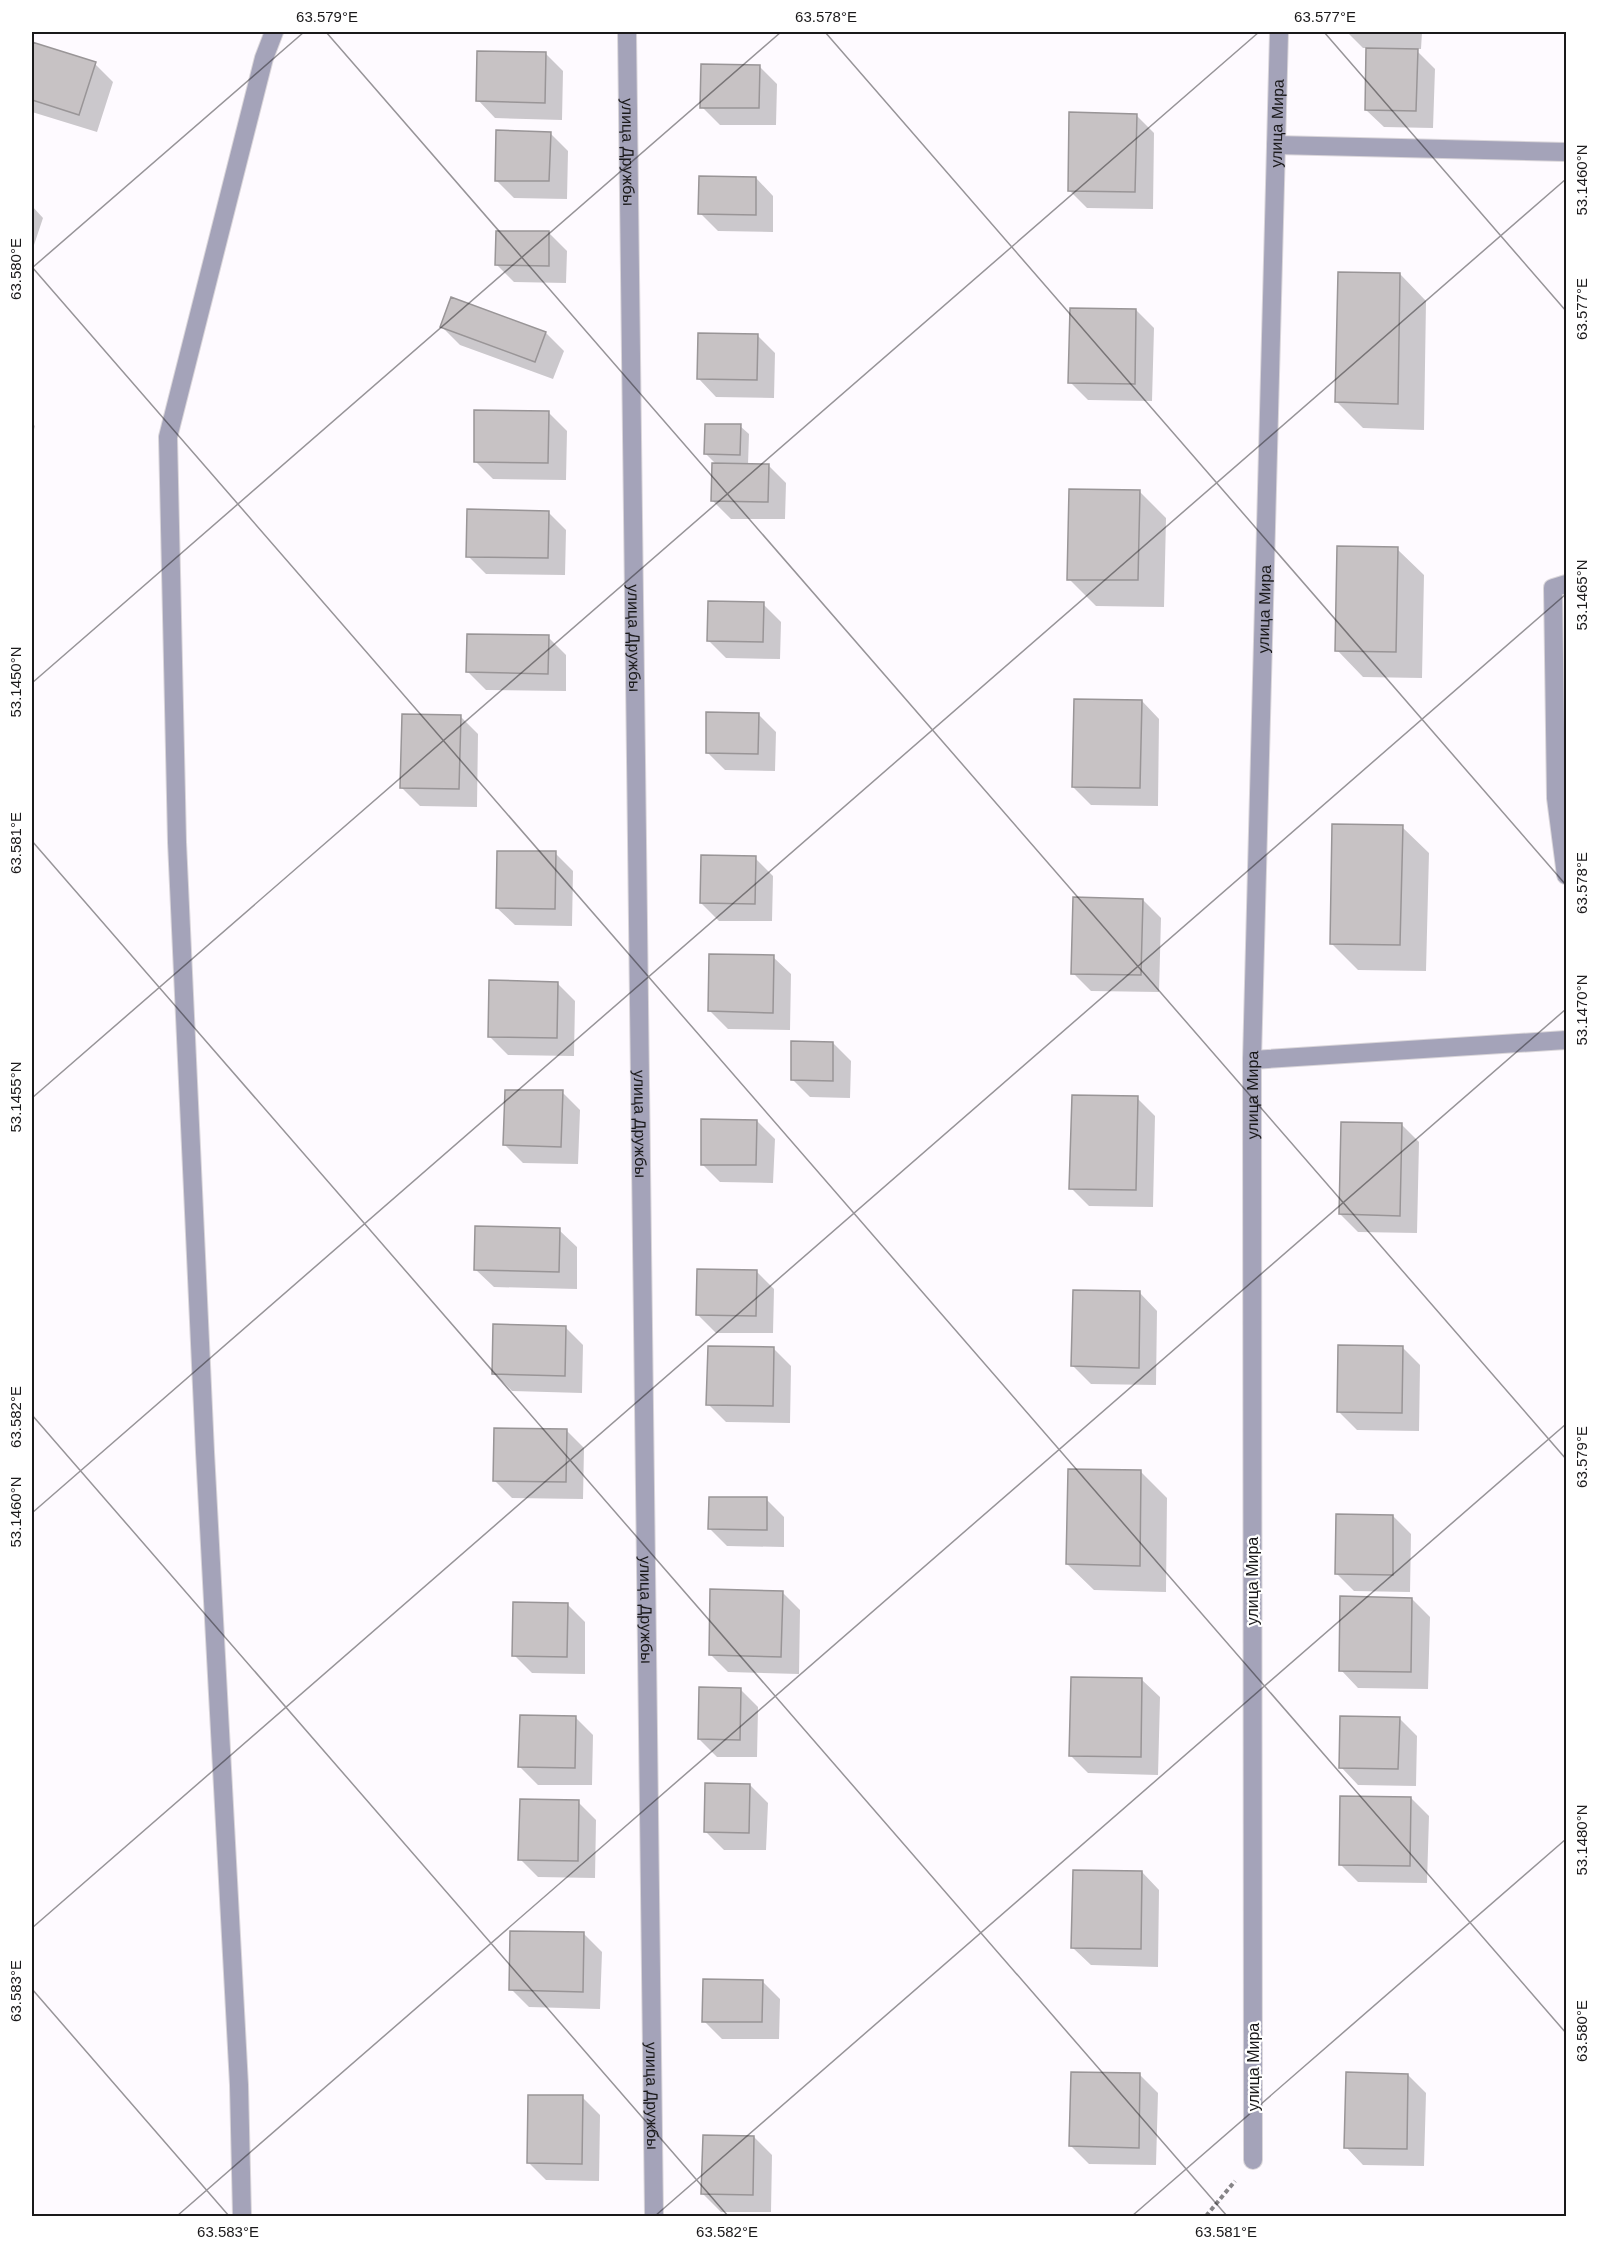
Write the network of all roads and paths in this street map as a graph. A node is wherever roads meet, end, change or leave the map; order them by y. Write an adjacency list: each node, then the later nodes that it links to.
1 (274, 32): 11 (street)
2 (627, 32): 12 (street, улица Дружбы)
3 (1279, 32): 4 (street, улица Мира)
4 (1276, 145): 5 (street); 9 (street, улица Мира)
5 (1566, 152)
6 (1566, 584): 7 (street)
7 (1566, 874)
8 (1566, 1040): 9 (street)
9 (1252, 1060): 10 (street, улица Мира)
10 (1253, 2160): 13 (path)
11 (242, 2217)
12 (654, 2217)
13 (1206, 2217)

